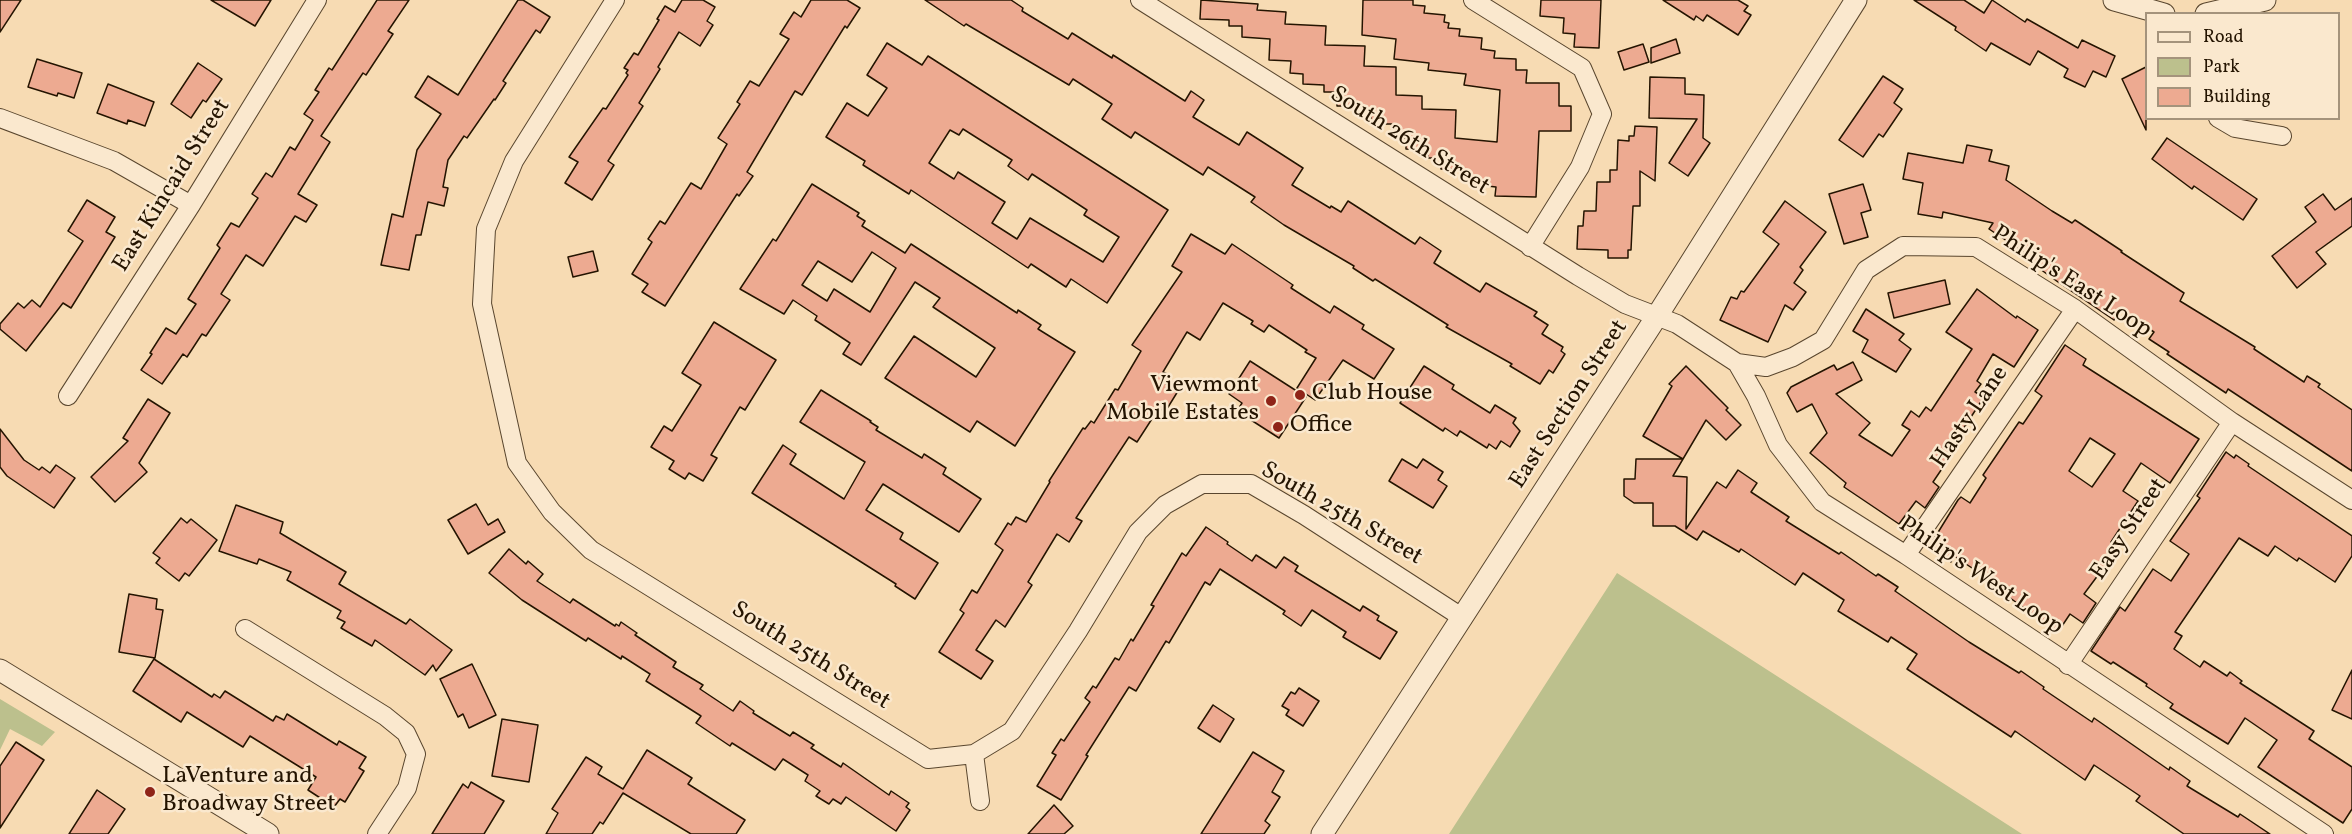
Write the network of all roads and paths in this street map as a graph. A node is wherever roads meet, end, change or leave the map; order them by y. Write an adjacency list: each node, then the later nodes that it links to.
1 (317, 0): 13 (street, East Kincaid Street)
2 (615, 0): 26 (street, South 25th Street)
3 (1140, 0): 14 (street, South 26th Street)
4 (1473, 0): 14 (street)
5 (1856, 0): 16 (street, East Section Street)
6 (2114, 0): 8 (street)
7 (2265, 0): 9 (street)
8 (2157, 12)
9 (2214, 12)
10 (0, 118): 13 (street)
11 (2221, 120): 12 (street)
12 (2282, 136)
13 (191, 204): 18 (street, East Kincaid Street)
14 (1530, 247): 16 (street, South 26th Street)
15 (2075, 309): 17 (street, Philip's East Loop); 19 (street, Philip's East Loop); 21 (street, Hasty Lane)
16 (1657, 316): 17 (street, Philip's West Loop); 22 (street, East Section Street)
17 (1737, 363): 21 (street, Philip's West Loop)
18 (68, 396)
19 (2232, 422): 20 (street, Philip's East Loop); 24 (street, Easy Street)
20 (2352, 500)
21 (1906, 555): 24 (street, Philip's West Loop)
22 (1463, 618): 26 (street, South 25th Street); 30 (street, East Section Street)
23 (245, 629): 29 (street)
24 (2068, 665): 31 (street, Philip's West Loop)
25 (0, 670): 28 (street)
26 (974, 754): 27 (street)
27 (980, 801)
28 (268, 834)
29 (377, 834)
30 (1322, 834)
31 (2324, 834)

